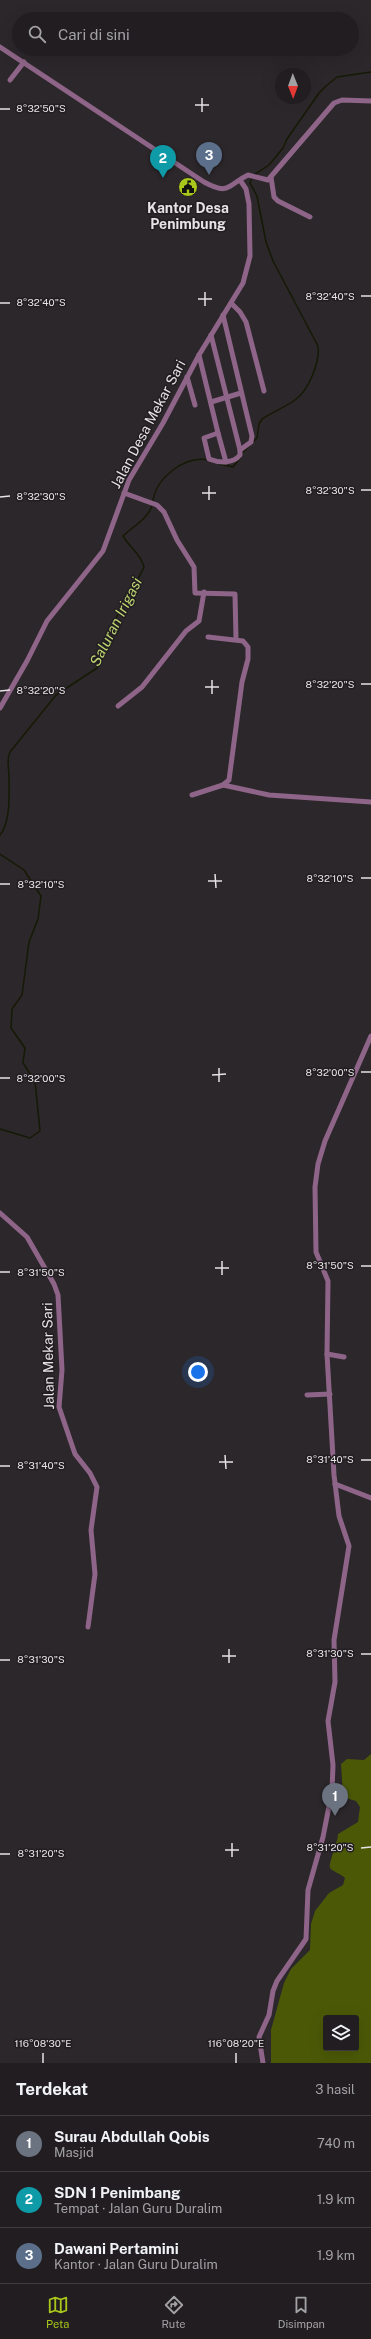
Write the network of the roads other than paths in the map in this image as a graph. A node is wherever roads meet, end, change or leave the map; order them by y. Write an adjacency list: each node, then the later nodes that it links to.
1 (0, 47): 2 (street)
2 (12, 54)
3 (14, 56): 4 (street)
4 (24, 62): 5 (street); 8 (street)
5 (10, 80)
6 (371, 101): 7 (street)
7 (271, 177): 8 (street); 9 (street)
8 (240, 180): 10 (street, Jalan Desa Mekar Sari)
9 (310, 217)
10 (230, 303): 11 (street, Jalan Desa Mekar Sari); 15 (street)
11 (222, 315): 12 (street, Jalan Desa Mekar Sari); 16 (street)
12 (211, 335): 13 (street, Jalan Desa Mekar Sari); 17 (street)
13 (199, 355): 14 (street, Jalan Desa Mekar Sari); 18 (street)
14 (187, 377): 19 (street); 23 (street, Jalan Desa Mekar Sari)
15 (264, 391)
16 (241, 393): 17 (street); 21 (street)
17 (226, 398): 18 (street); 21 (street)
18 (211, 402): 20 (street)
19 (195, 405)
20 (218, 433): 22 (street); 22 (street)
21 (240, 450): 22 (street)
22 (226, 462)
23 (124, 493): 24 (street); 28 (street, Jalan Desa Mekar Sari)
24 (204, 592): 26 (street); 27 (street)
25 (208, 637): 26 (street)
26 (236, 639): 29 (street)
27 (118, 706)
28 (0, 708)
29 (223, 785): 30 (street); 31 (street)
30 (192, 795)
31 (371, 802)
32 (371, 1036): 34 (street)
33 (0, 1213): 40 (street, Jalan Mekar Sari)
34 (327, 1354): 35 (street); 36 (street)
35 (344, 1357)
36 (330, 1394): 37 (street); 38 (street)
37 (307, 1395)
38 (336, 1484): 39 (street); 41 (street)
39 (371, 1498)
40 (88, 1627)
41 (262, 2063)

